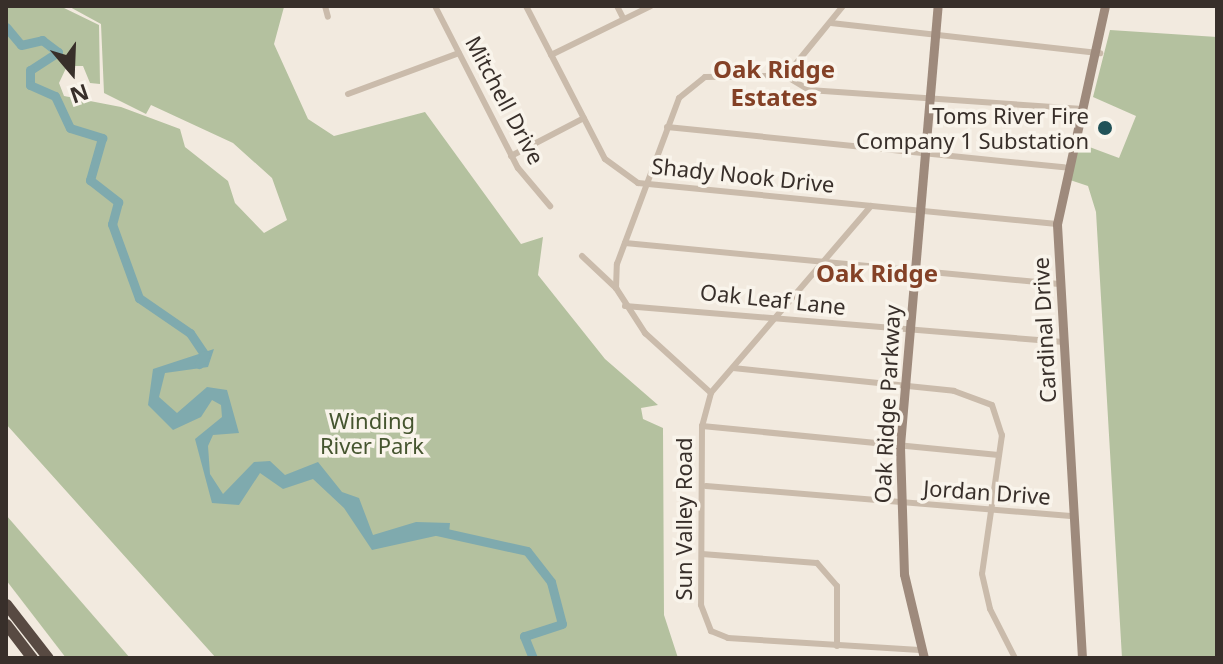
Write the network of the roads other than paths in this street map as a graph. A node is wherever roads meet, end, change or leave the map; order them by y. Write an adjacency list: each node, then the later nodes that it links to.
1 (325, 6): 9 (street)
2 (435, 6): 13 (street, Mitchell Drive)
3 (526, 6): 15 (street, Shady Nook Drive)
4 (617, 6): 10 (street)
5 (651, 6): 10 (street)
6 (843, 6): 11 (street)
7 (938, 6): 12 (street, Oak Ridge Parkway)
8 (1105, 6): 14 (street, Cardinal Drive)
9 (328, 17)
10 (623, 18): 15 (street)
11 (831, 23): 12 (street); 16 (street)
12 (935, 34): 14 (street); 18 (street, Oak Ridge Parkway)
13 (459, 53): 17 (street); 23 (street, Mitchell Drive)
14 (1100, 53): 19 (street, Cardinal Drive)
15 (551, 55): 20 (street, Shady Nook Drive)
16 (779, 72): 18 (street); 21 (street)
17 (348, 94)
18 (929, 98): 19 (street); 22 (street, Oak Ridge Parkway)
19 (1082, 109): 24 (street, Cardinal Drive)
20 (584, 118): 23 (street); 25 (street, Shady Nook Drive)
21 (667, 127): 22 (street); 25 (street)
22 (925, 154): 24 (street); 28 (street, Oak Ridge Parkway)
23 (511, 156): 26 (street, Mitchell Drive)
24 (1064, 167): 29 (street, Cardinal Drive)
25 (646, 184): 27 (street, Shady Nook Drive); 30 (street)
26 (550, 206)
27 (871, 206): 28 (street, Shady Nook Drive); 32 (street, Sun Valley Road)
28 (918, 210): 29 (street, Shady Nook Drive); 33 (street, Oak Ridge Parkway)
29 (1057, 224): 34 (street, Cardinal Drive)
30 (625, 243): 32 (street); 35 (street)
31 (582, 256): 35 (street)
32 (827, 264): 33 (street); 37 (street, Sun Valley Road)
33 (912, 271): 34 (street); 38 (street, Oak Ridge Parkway)
34 (1059, 284): 39 (street, Cardinal Drive)
35 (616, 288): 36 (street)
36 (625, 306): 37 (street, Oak Leaf Lane); 42 (street)
37 (778, 318): 38 (street, Oak Leaf Lane); 40 (street, Sun Valley Road)
38 (908, 331): 39 (street, Oak Leaf Lane); 41 (street, Oak Ridge Parkway)
39 (1061, 342): 49 (street, Cardinal Drive)
40 (733, 368): 41 (street); 42 (street, Sun Valley Road)
41 (903, 386): 44 (street, Oak Ridge Parkway); 45 (street)
42 (711, 393): 43 (street, Sun Valley Road)
43 (702, 426): 44 (street); 46 (street, Sun Valley Road)
44 (900, 445): 45 (street); 47 (street, Oak Ridge Parkway)
45 (999, 455): 48 (street)
46 (706, 486): 47 (street, Jordan Drive); 50 (street, Sun Valley Road)
47 (899, 504): 48 (street, Jordan Drive); 54 (street, Oak Ridge Parkway)
48 (990, 512): 49 (street, Jordan Drive); 57 (street)
49 (1074, 516): 58 (street, Cardinal Drive)
50 (702, 554): 53 (street, Sun Valley Road); 53 (street)
51 (6, 604): 56 (highway)
52 (6, 624): 55 (highway)
53 (837, 646): 54 (street, Sun Valley Road)
54 (922, 654)
55 (32, 658)
56 (48, 658)
57 (1015, 658)
58 (1082, 658)

